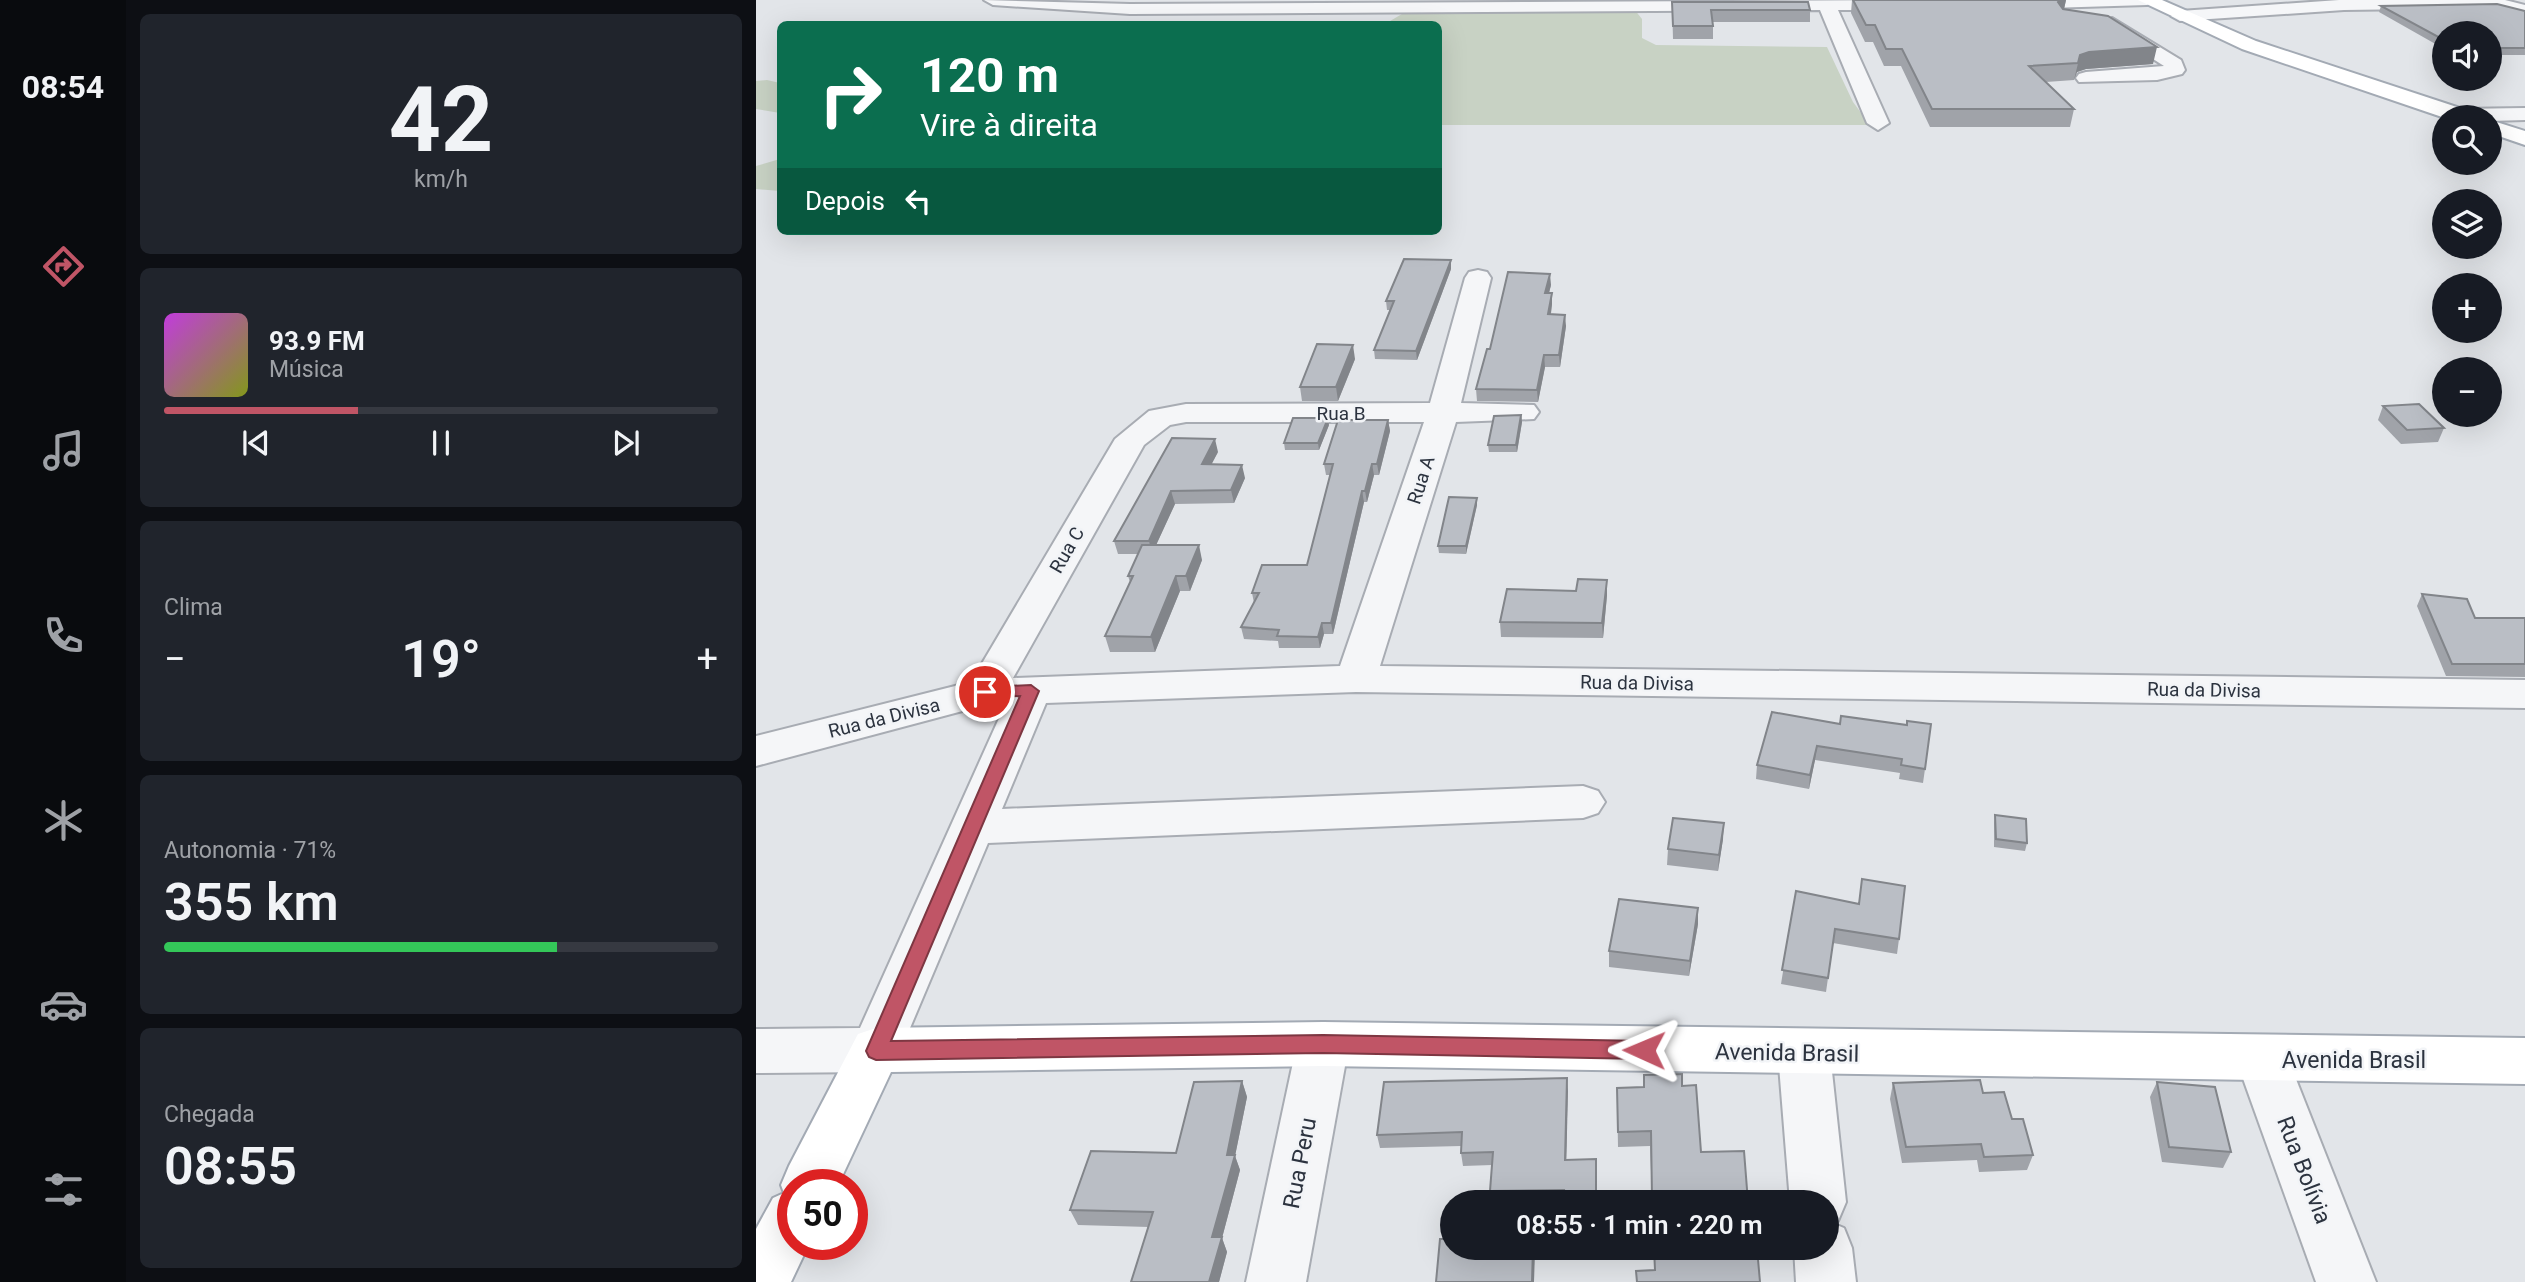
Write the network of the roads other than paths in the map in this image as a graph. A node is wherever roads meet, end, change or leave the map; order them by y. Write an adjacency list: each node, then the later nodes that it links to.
1 (993, 0): 8 (street)
2 (2147, 0): 3 (street); 10 (main road)
3 (2044, 2): 15 (street)
4 (1863, 3): 5 (street); 6 (street)
5 (1827, 5): 7 (street); 19 (street)
6 (1917, 5)
7 (1343, 6): 8 (street); 14 (street)
8 (1199, 8): 11 (street)
9 (2525, 12): 10 (street)
10 (2180, 16): 16 (main road)
11 (1171, 21)
12 (1260, 21): 13 (street)
13 (1287, 21)
14 (1330, 21)
15 (2086, 78)
16 (2432, 107)
17 (2525, 114): 18 (street)
18 (2502, 115)
19 (1878, 123)
20 (2502, 129): 21 (main road)
21 (2523, 135)
22 (1478, 278): 24 (street, Rua A)
23 (1523, 412): 24 (street, Rua B)
24 (1443, 413): 25 (street, Rua B); 26 (street, Rua A)
25 (1160, 418): 28 (street, Rua C)
26 (1356, 679): 27 (street, Rua da Divisa); 29 (street, Rua da Divisa)
27 (1031, 691): 28 (street, Rua da Divisa); 32 (street)
28 (985, 692): 30 (street, Rua da Divisa)
29 (2525, 694)
30 (756, 751)
31 (1583, 802): 32 (street)
32 (972, 827): 35 (street)
33 (1323, 1044): 35 (main road, Avenida Brasil); 36 (main road, Avenida Brasil); 44 (street, Rua Peru)
34 (756, 1051): 35 (street, Avenida Brasil)
35 (876, 1051): 39 (main road)
36 (1804, 1053): 37 (main road, Avenida Brasil); 40 (street)
37 (2262, 1059): 38 (main road, Avenida Brasil); 46 (street, Rua Bolívia)
38 (2525, 1061)
39 (817, 1169)
40 (1817, 1190)
41 (777, 1249): 43 (main road)
42 (1824, 1260): 45 (street)
43 (760, 1282)
44 (1276, 1282)
45 (1826, 1282)
46 (2346, 1282)

